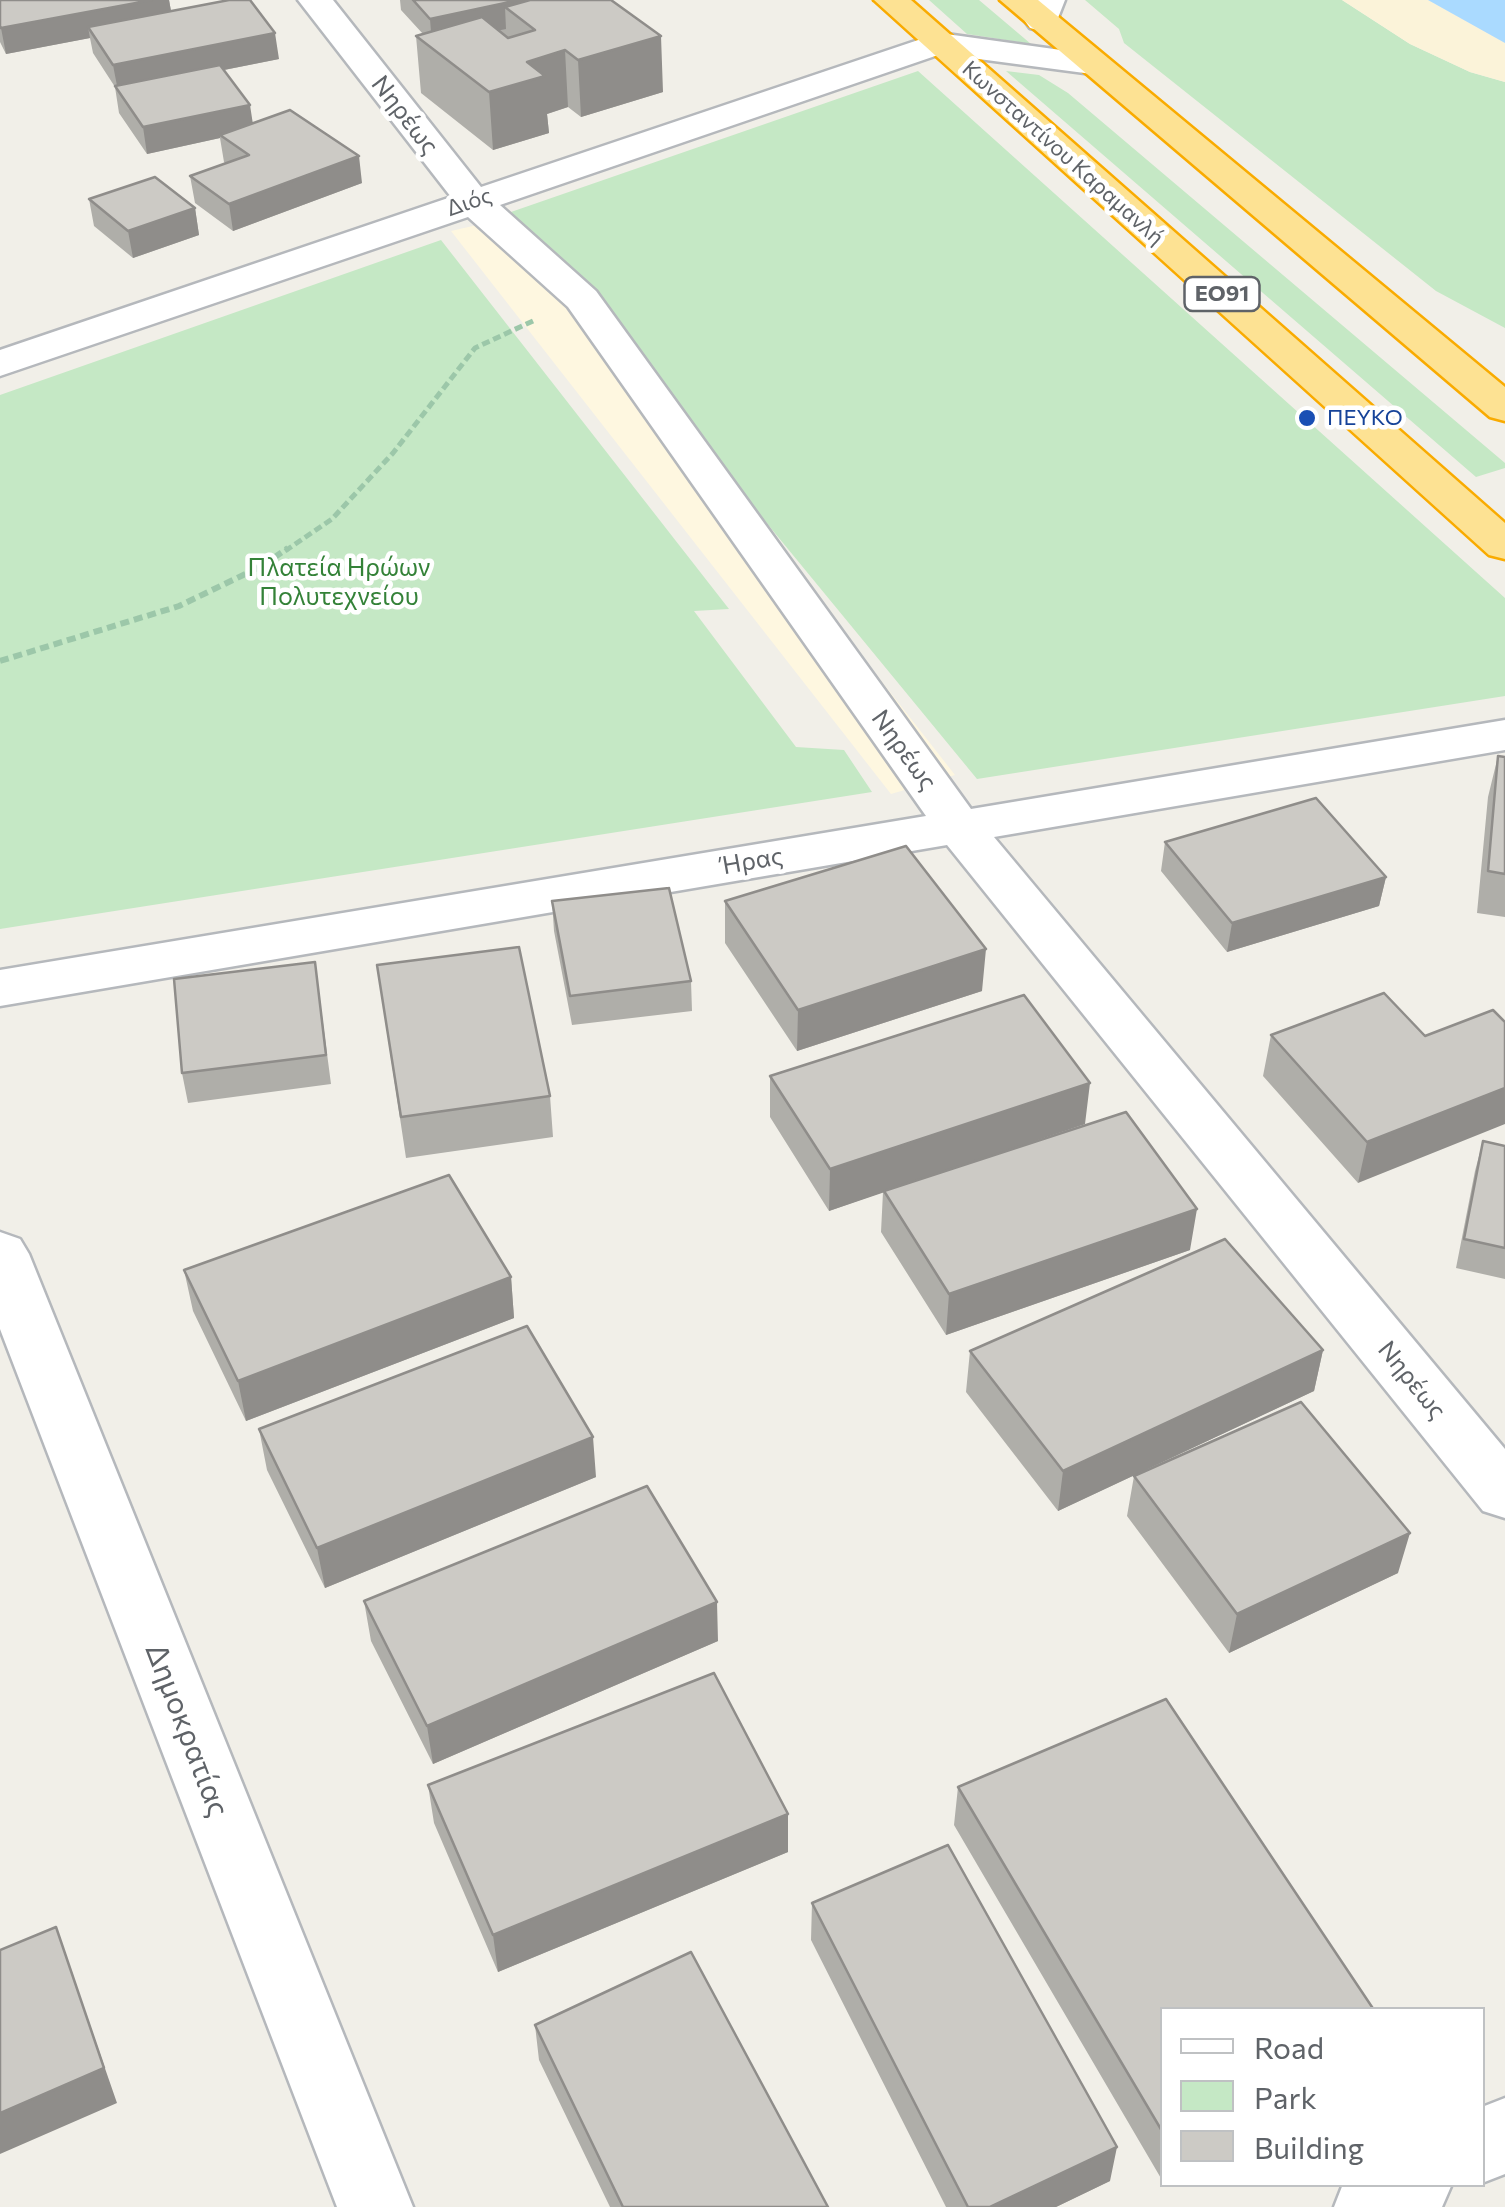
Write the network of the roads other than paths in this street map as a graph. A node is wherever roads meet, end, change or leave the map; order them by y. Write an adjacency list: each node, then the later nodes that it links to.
1 (316, 0): 6 (street, Νηρέως)
2 (891, 0): 4 (highway, Κωνσταντίνου Καραμανλή / ΕΟ91)
3 (1036, 7): 5 (highway)
4 (939, 43): 5 (street); 6 (street, Διός); 9 (highway, Κωνσταντίνου Καραμανλή / ΕΟ91)
5 (1092, 63): 8 (highway)
6 (472, 201): 7 (street, Διός); 11 (street, Νηρέως)
7 (0, 364)
8 (1505, 408)
9 (1505, 546)
10 (1505, 735): 11 (street, Ήρας)
11 (959, 827): 12 (street, Ήρας); 14 (street, Νηρέως)
12 (0, 988)
13 (0, 1254): 16 (street, Δημοκρατίας)
14 (1505, 1493)
15 (1409, 2187): 17 (street)
16 (374, 2207)
17 (1372, 2207)

